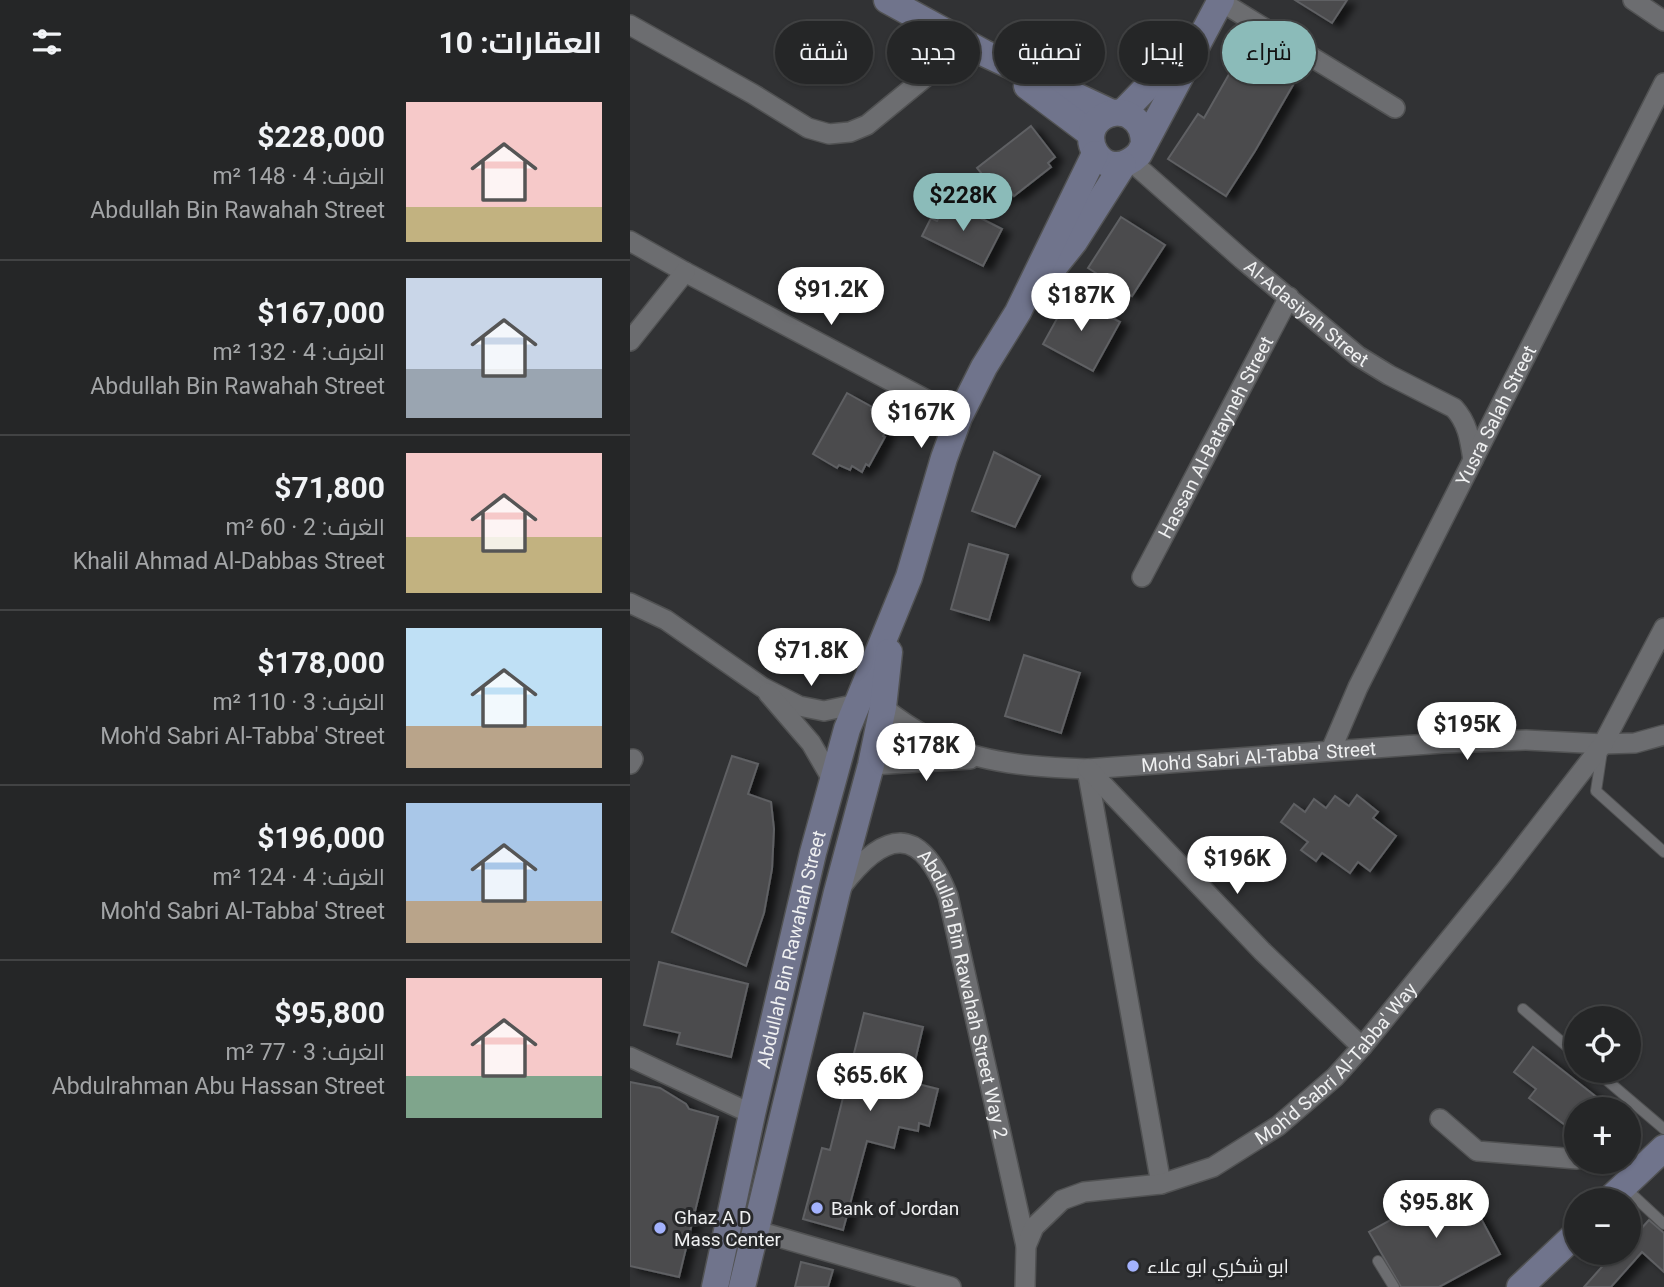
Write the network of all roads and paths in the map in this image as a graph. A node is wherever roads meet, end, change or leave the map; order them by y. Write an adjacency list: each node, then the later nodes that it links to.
1 (887, 0): 4 (street)
2 (1633, 0): 5 (street)
3 (1221, 1): 6 (street, Abdullah Bin Rawahah Street); 14 (street)
4 (926, 21)
5 (1664, 21)
6 (1208, 23)
7 (630, 25): 11 (street)
8 (980, 50): 15 (street)
9 (980, 52): 16 (street)
10 (1664, 83): 24 (street, Yusra Salah Street)
11 (925, 84)
12 (1147, 84): 15 (street, Abdullah Bin Rawahah Street)
13 (1174, 84): 17 (street, Abdullah Bin Rawahah Street)
14 (1395, 108)
15 (1117, 113): 16 (street); 17 (street)
16 (1093, 144): 17 (street); 21 (street, Abdullah Bin Rawahah Street)
17 (1133, 157): 20 (street, Al-Adasiyah Street); 21 (street, Abdullah Bin Rawahah Street)
18 (630, 241): 19 (street)
19 (685, 272): 22 (street); 23 (street)
20 (1289, 298): 24 (street, Al-Adasiyah Street); 25 (street, Hassan Al-Batayneh Street)
21 (1018, 312): 23 (street, Abdullah Bin Rawahah Street)
22 (630, 341)
23 (959, 417): 29 (street, Abdullah Bin Rawahah Street)
24 (1473, 460): 32 (street, Yusra Salah Street)
25 (1142, 577)
26 (630, 603): 28 (street)
27 (1664, 628): 31 (street, Moh'd Sabri Al-Tabba' Way)
28 (762, 687): 29 (street); 36 (street)
29 (870, 706): 33 (street, Moh'd Sabri Al-Tabba' Street); 34 (street, Abdullah Bin Rawahah Street); 36 (street, Abdullah Bin Rawahah Street)
30 (1664, 735): 31 (street, Moh'd Sabri Al-Tabba' Street)
31 (1603, 744): 32 (street, Moh'd Sabri Al-Tabba' Street); 37 (lane); 41 (street, Moh'd Sabri Al-Tabba' Way)
32 (1331, 750): 35 (street, Moh'd Sabri Al-Tabba' Street)
33 (978, 758): 34 (street, Moh'd Sabri Al-Tabba' Street); 35 (street, Moh'd Sabri Al-Tabba' Street)
34 (871, 765): 38 (street, Abdullah Bin Rawahah Street)
35 (1087, 769): 41 (street); 49 (street)
36 (833, 781): 44 (street, Abdullah Bin Rawahah Street)
37 (1664, 852)
38 (837, 892): 51 (street, Abdullah Bin Rawahah Street); 53 (street, Abdullah Bin Rawahah Street Way 2)
39 (1523, 1009): 40 (lane)
40 (1564, 1044)
41 (1362, 1047): 49 (street, Moh'd Sabri Al-Tabba' Way)
42 (630, 1057): 44 (street)
43 (1610, 1083): 46 (lane)
44 (752, 1114): 55 (street, Abdullah Bin Rawahah Street)
45 (1440, 1119): 47 (street)
46 (1664, 1129)
47 (1564, 1158)
48 (1634, 1174): 50 (lane)
49 (1161, 1184): 53 (street, Moh'd Sabri Al-Tabba' Way)
50 (1664, 1224)
51 (754, 1230): 56 (street, Abdullah Bin Rawahah Street); 57 (street)
52 (1564, 1245): 60 (street)
53 (1026, 1246): 58 (street)
54 (1378, 1261): 59 (lane)
55 (715, 1287)
56 (742, 1287)
57 (951, 1287)
58 (1025, 1287)
59 (1394, 1287)
60 (1520, 1287)

